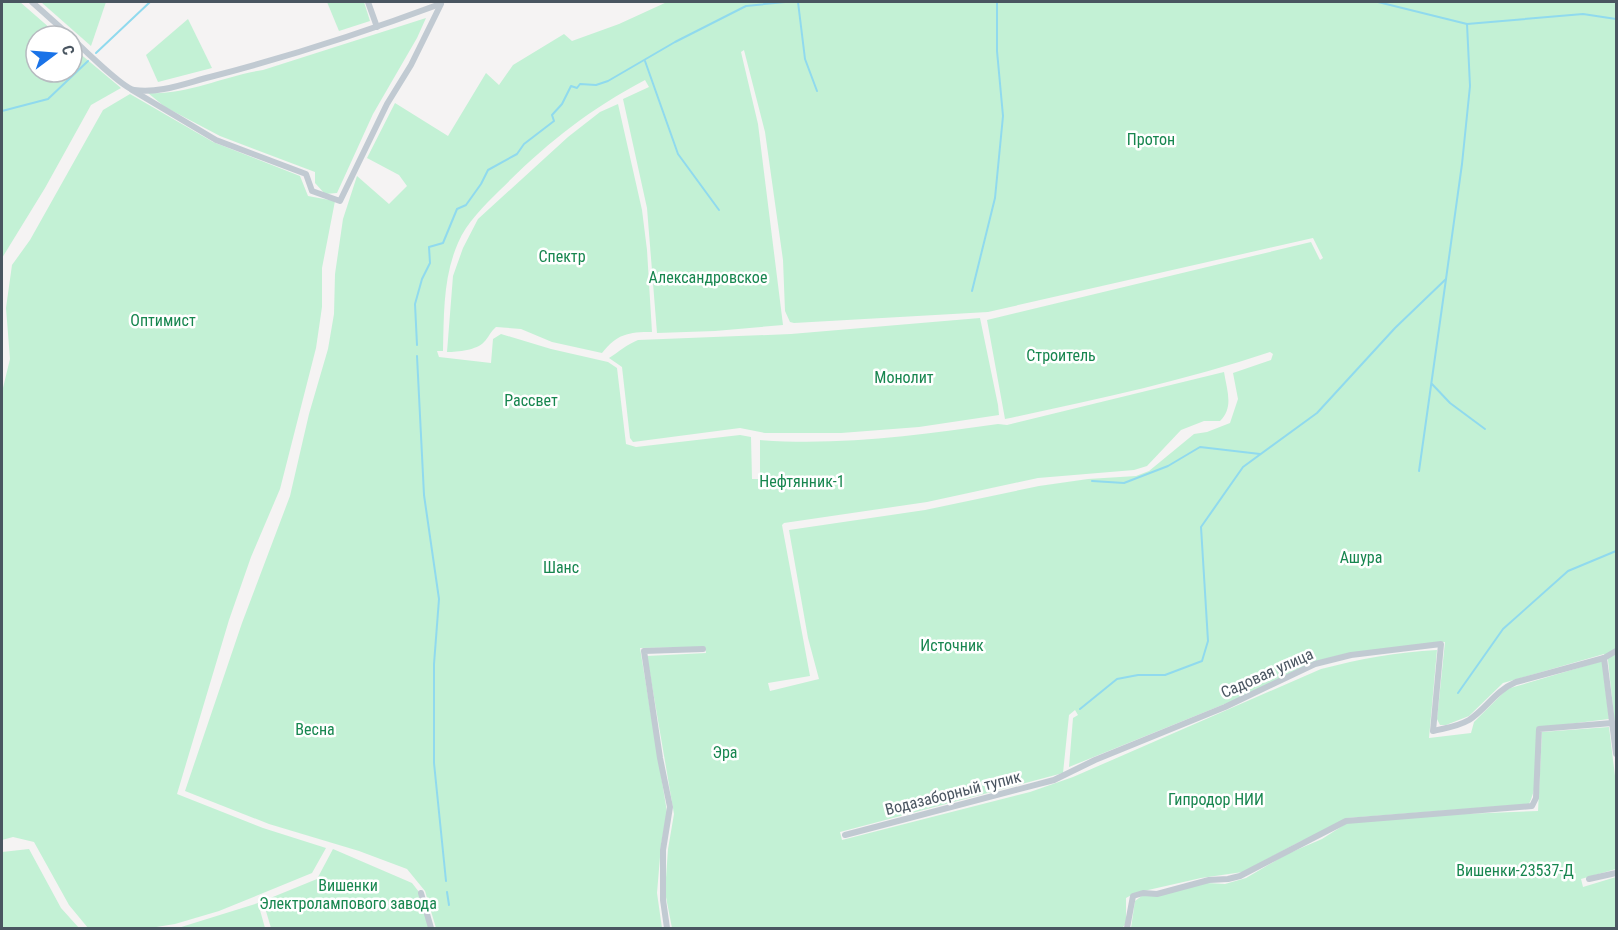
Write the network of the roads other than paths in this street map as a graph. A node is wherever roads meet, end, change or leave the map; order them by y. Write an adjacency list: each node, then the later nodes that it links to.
1 (33, 2): 4 (street)
2 (368, 2): 5 (street)
3 (442, 3): 5 (street); 7 (street)
4 (57, 24)
5 (377, 27): 7 (street)
6 (84, 50): 7 (street)
7 (132, 90)
8 (703, 649): 19 (street)
9 (1617, 651): 10 (street)
10 (1604, 658): 11 (street); 13 (street, Садовая улица)
11 (1612, 723): 12 (street); 20 (street)
12 (1617, 754)
13 (1067, 775): 14 (street, Водазаборный тупик)
14 (845, 835)
15 (1617, 873): 16 (street)
16 (1589, 879)
17 (421, 892): 18 (street)
18 (431, 928)
19 (667, 928)
20 (1127, 928)

